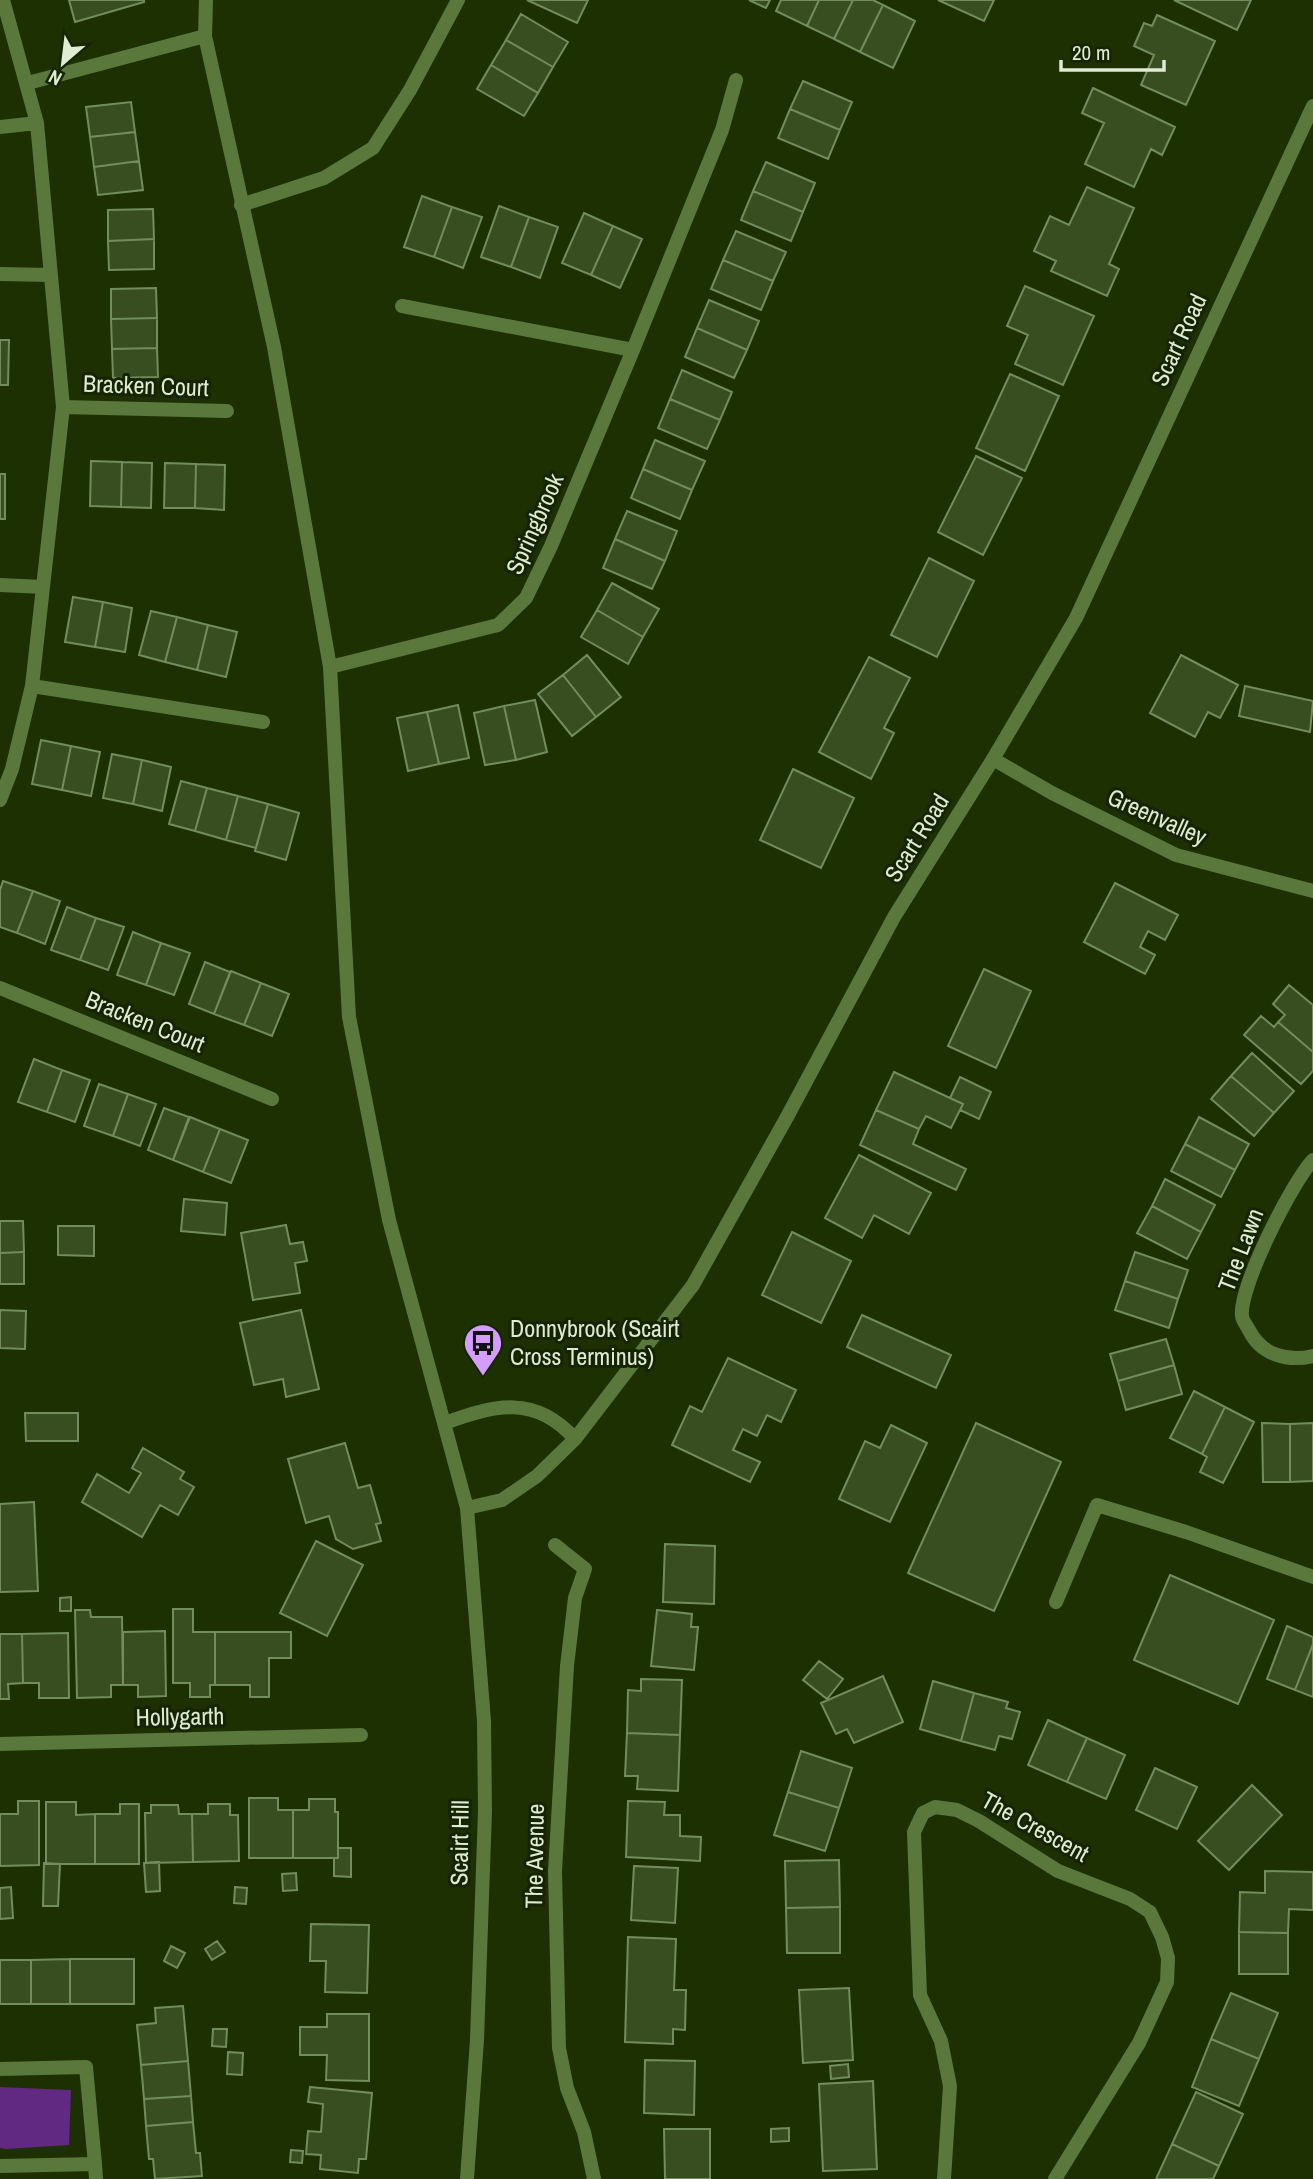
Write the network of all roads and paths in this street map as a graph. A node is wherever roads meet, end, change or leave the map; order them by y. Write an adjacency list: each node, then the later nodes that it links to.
1 (4, 0): 6 (street, Bracken Court)
2 (206, 0): 4 (street, Scairt Hill)
3 (458, 0): 10 (street)
4 (205, 36): 6 (street); 10 (street, Scairt Hill)
5 (736, 80): 14 (street, Springbrook)
6 (28, 83): 8 (street, Bracken Court)
7 (1313, 106): 22 (street, Scart Road)
8 (37, 123): 9 (street); 12 (street, Bracken Court)
9 (0, 127)
10 (241, 205): 19 (street, Scairt Hill)
11 (0, 274): 12 (street)
12 (51, 275): 15 (street, Bracken Court)
13 (402, 306): 14 (street)
14 (633, 350): 19 (street, Springbrook)
15 (62, 407): 16 (street, Bracken Court); 18 (street, Bracken Court)
16 (227, 411)
17 (0, 585): 18 (street)
18 (43, 587): 20 (street, Bracken Court)
19 (330, 667): 30 (street, Scairt Hill)
20 (32, 686): 21 (street); 23 (street, Bracken Court)
21 (263, 722)
22 (993, 759): 25 (street, Greenvalley); 31 (street, Scart Road)
23 (6, 767): 24 (street, Bracken Court)
24 (0, 800)
25 (1313, 891)
26 (0, 988): 27 (street, Bracken Court)
27 (272, 1099)
28 (1313, 1160): 29 (street, The Lawn)
29 (1313, 1356)
30 (445, 1423): 31 (street); 32 (street, Scairt Hill)
31 (575, 1439): 32 (street, Scart Road)
32 (467, 1508): 42 (street, Scairt Hill)
33 (555, 1545): 43 (street, The Avenue)
34 (1313, 1577): 35 (street)
35 (1056, 1602)
36 (361, 1735): 37 (street, Hollygarth)
37 (0, 1744)
38 (0, 2069): 39 (street)
39 (95, 2164): 40 (street); 41 (street)
40 (0, 2166)
41 (96, 2179)
42 (467, 2179)
43 (594, 2179)
44 (944, 2179): 45 (street, The Crescent)
45 (1055, 2179)

